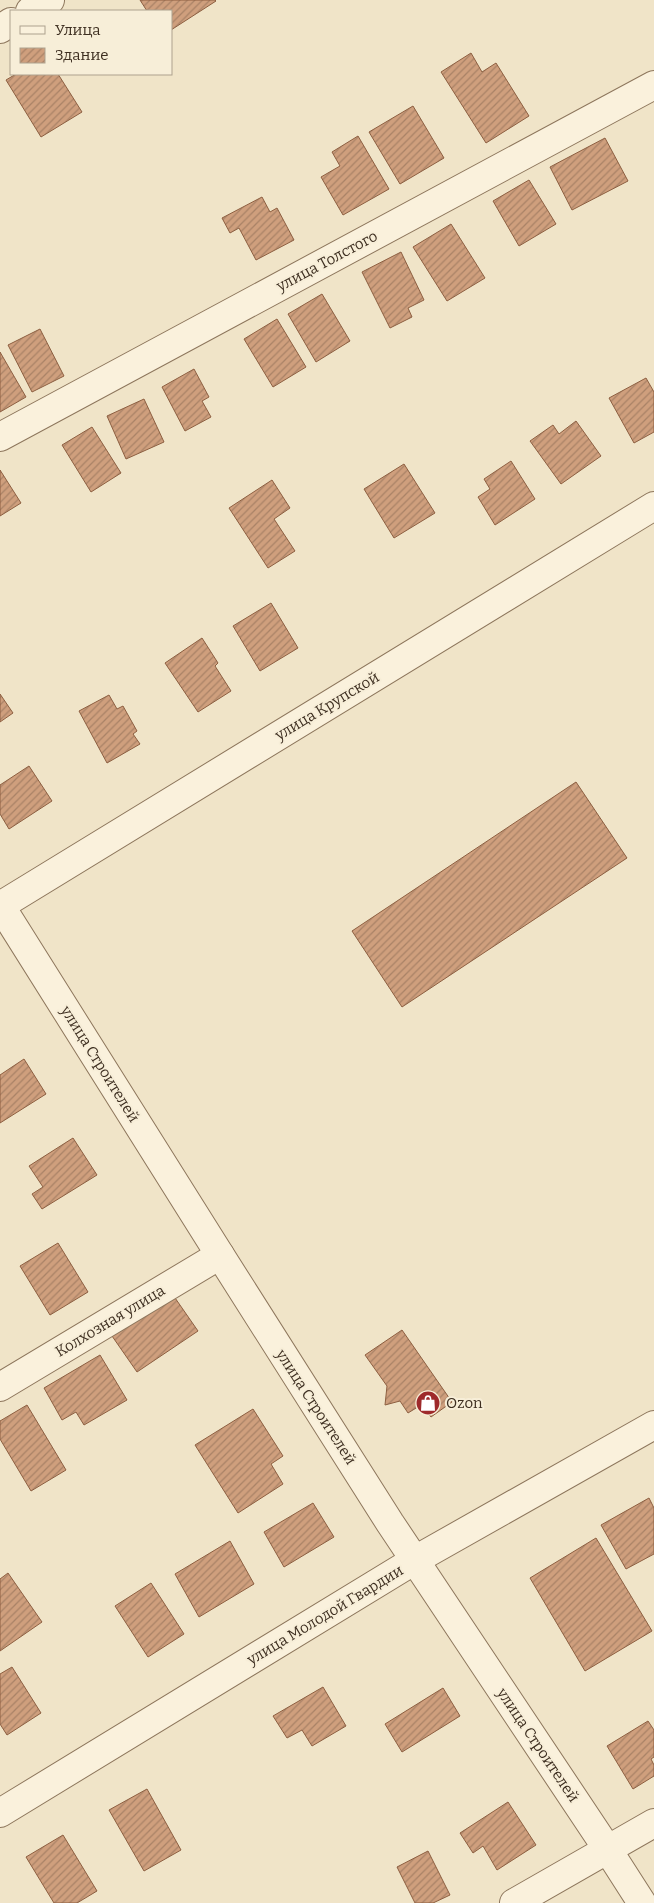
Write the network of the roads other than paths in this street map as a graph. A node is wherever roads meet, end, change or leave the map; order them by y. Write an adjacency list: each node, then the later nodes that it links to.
1 (50, 0): 2 (street)
2 (32, 10)
3 (654, 85): 4 (street, улица Толстого)
4 (0, 437)
5 (654, 506): 6 (street, улица Крупской)
6 (0, 905): 7 (street, улица Строителей)
7 (220, 1255): 8 (street, Колхозная улица); 10 (street, улица Строителей)
8 (0, 1386)
9 (654, 1425): 10 (street, улица Молодой Гвардии)
10 (415, 1560): 11 (street, улица Молодой Гвардии); 13 (street, улица Строителей)
11 (0, 1813)
12 (654, 1824): 13 (street)
13 (608, 1850): 14 (street); 15 (street, улица Строителей)
14 (514, 1903)
15 (642, 1903)

